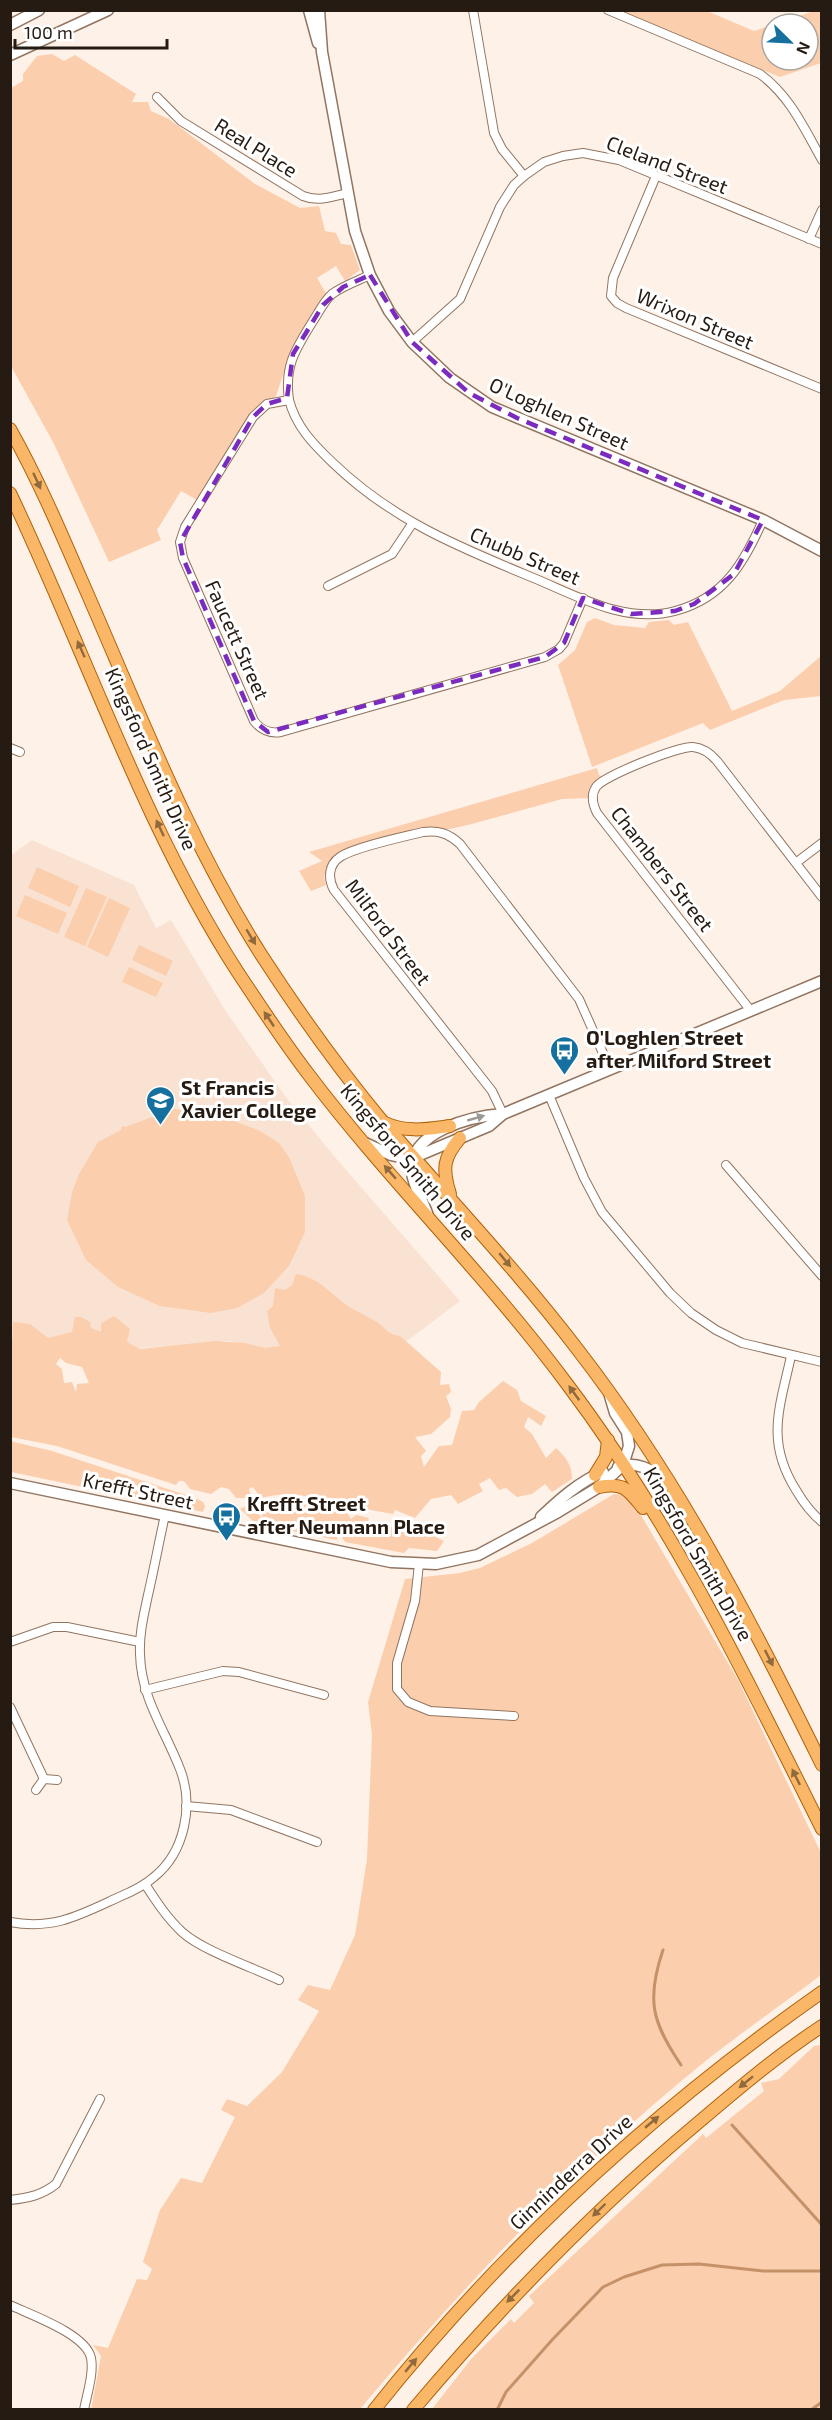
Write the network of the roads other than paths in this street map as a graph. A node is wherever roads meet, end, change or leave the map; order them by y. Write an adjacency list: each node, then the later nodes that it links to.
1 (39, 10): 7 (street)
2 (108, 10): 9 (street)
3 (309, 10): 8 (street, O'Loghlen Street)
4 (320, 10): 8 (street, O'Loghlen Street)
5 (473, 10): 12 (street)
6 (608, 10): 11 (street)
7 (10, 25)
8 (322, 52): 14 (street, O'Loghlen Street)
9 (10, 55)
10 (157, 98): 14 (street, Real Place)
11 (822, 160)
12 (524, 176): 13 (street, Cleland Street); 19 (street, Cleland Street)
13 (656, 176): 16 (street, Cleland Street); 20 (street, Wrixon Street)
14 (348, 194): 18 (street, O'Loghlen Street)
15 (822, 210): 16 (street)
16 (809, 239): 17 (street, Cleland Street)
17 (822, 244)
18 (370, 275): 19 (street, O'Loghlen Street); 21 (street)
19 (412, 342): 24 (street, O'Loghlen Street)
20 (822, 389)
21 (289, 400): 25 (street, Chubb Street); 28 (street, Faucett Street)
22 (10, 429): 39 (main road, Kingsford Smith Drive, one-way to 39)
23 (10, 493): 42 (main road, Kingsford Smith Drive, one-way to 23)
24 (763, 520): 26 (street, O'Loghlen Street); 28 (street, Chubb Street)
25 (412, 524): 27 (street); 28 (street, Chubb Street)
26 (822, 551)
27 (328, 586)
28 (583, 598)
29 (10, 748): 30 (street)
30 (20, 752)
31 (822, 843): 32 (street)
32 (797, 862): 33 (street, Chambers Street); 35 (street, Chambers Street)
33 (822, 897)
34 (822, 981): 35 (street)
35 (751, 1011): 36 (street)
36 (610, 1069): 37 (street); 38 (street, Milford Street)
37 (549, 1095): 38 (street); 48 (street)
38 (503, 1114): 40 (street, one-way to 38); 41 (street)
39 (384, 1122): 40 (main road); 43 (main road, Kingsford Smith Drive)
40 (450, 1126): 43 (street)
41 (460, 1138): 43 (street); 45 (main road)
42 (365, 1143): 43 (street); 46 (main road, Kingsford Smith Drive, one-way to 42)
43 (415, 1157): 45 (main road, Kingsford Smith Drive); 46 (street)
44 (726, 1165): 47 (street)
45 (453, 1200): 50 (main road, Kingsford Smith Drive, one-way to 50)
46 (428, 1216): 51 (main road, Kingsford Smith Drive, one-way to 46)
47 (822, 1276)
48 (791, 1356): 49 (street); 57 (street)
49 (822, 1362)
50 (610, 1393): 52 (street); 55 (main road, Kingsford Smith Drive)
51 (608, 1440): 52 (main road, Kingsford Smith Drive); 53 (main road)
52 (623, 1465): 53 (street, Krefft Street); 55 (street); 58 (main road, Kingsford Smith Drive)
53 (597, 1481): 58 (main road); 59 (street, Krefft Street)
54 (10, 1484): 56 (street, Krefft Street)
55 (673, 1486): 66 (main road, Kingsford Smith Drive, one-way to 66)
56 (165, 1515): 59 (street, Krefft Street); 61 (street)
57 (822, 1522)
58 (672, 1540): 71 (main road, Kingsford Smith Drive, one-way to 58)
59 (419, 1564): 65 (street)
60 (10, 1642): 61 (street)
61 (140, 1642): 62 (street)
62 (145, 1690): 63 (street); 70 (street)
63 (324, 1695)
64 (10, 1707): 67 (street)
65 (514, 1716)
66 (822, 1765)
67 (44, 1779): 68 (street); 69 (street)
68 (57, 1780)
69 (36, 1790)
70 (186, 1806): 72 (street); 73 (street)
71 (822, 1829)
72 (317, 1842)
73 (145, 1884): 74 (street); 75 (street)
74 (10, 1922)
75 (279, 1980)
76 (822, 1982): 78 (main road)
77 (822, 1992): 78 (main road, Ginninderra Drive)
78 (787, 2016): 84 (main road, Ginninderra Drive, one-way to 78)
79 (822, 2029): 85 (main road, one-way to 85)
80 (100, 2099): 81 (street)
81 (10, 2200)
82 (10, 2305): 83 (street)
83 (84, 2409)
84 (374, 2409)
85 (412, 2409)

